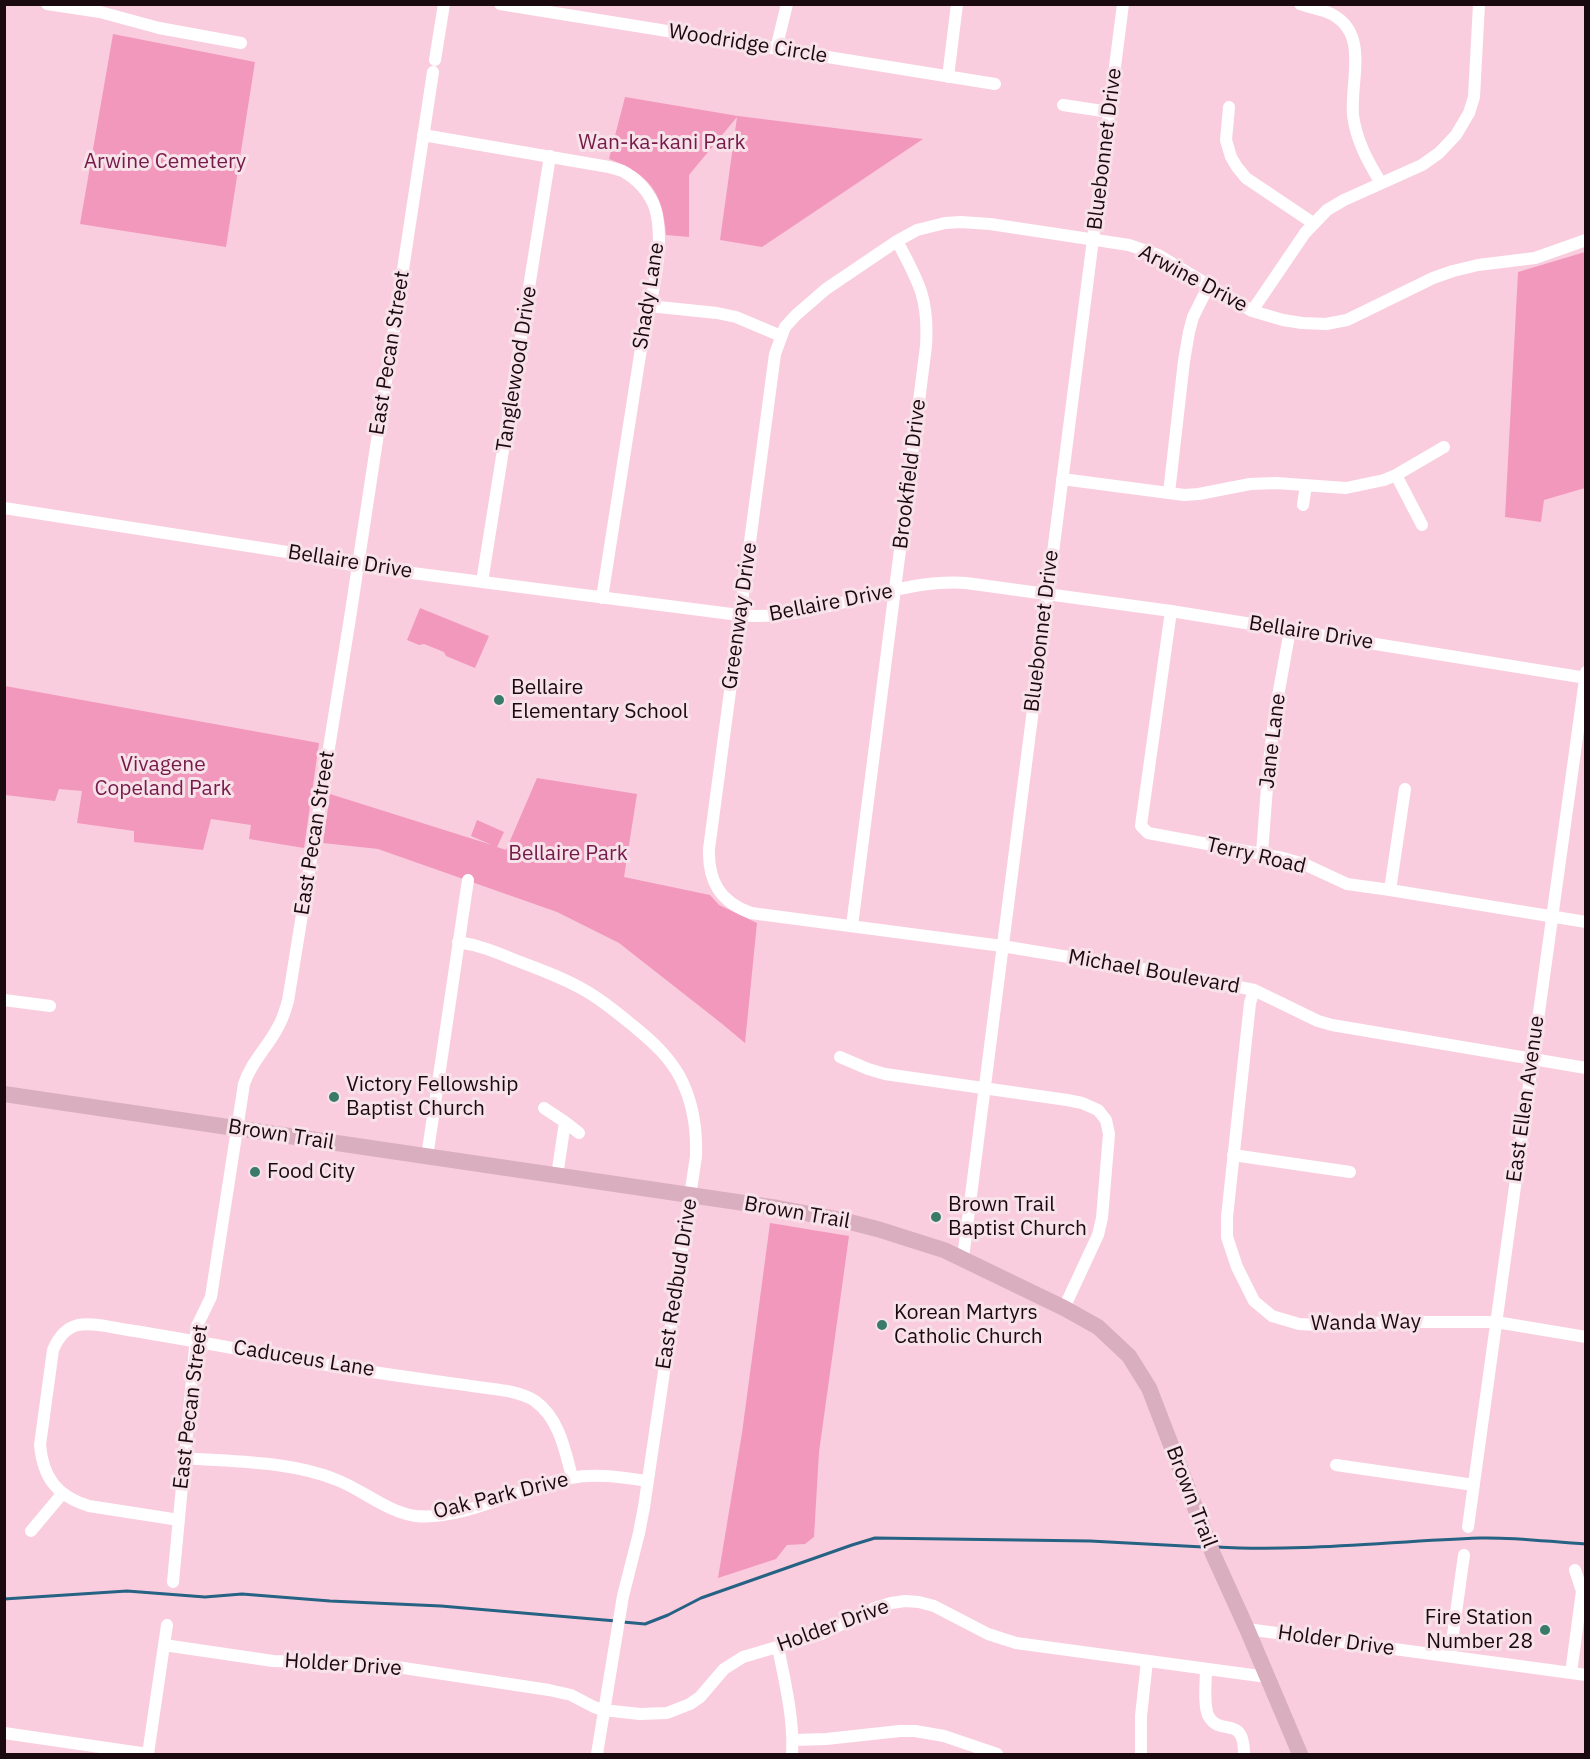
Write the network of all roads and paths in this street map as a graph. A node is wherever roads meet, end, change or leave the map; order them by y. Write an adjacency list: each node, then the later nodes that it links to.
1 (47, 4): 9 (street)
2 (444, 4): 16 (street, East Pecan Street)
3 (500, 4): 10 (street, Woodridge Circle)
4 (787, 4): 10 (street)
5 (957, 4): 11 (street)
6 (1123, 4): 15 (street, Bluebonnet Drive)
7 (1300, 4): 18 (street)
8 (1479, 4): 18 (street)
9 (241, 43)
10 (776, 49): 11 (street, Woodridge Circle)
11 (948, 76): 12 (street, Woodridge Circle)
12 (995, 84)
13 (1063, 105): 15 (street)
14 (1229, 107): 19 (street)
15 (1109, 112): 20 (street, Bluebonnet Drive)
16 (423, 135): 17 (street, Shady Lane); 35 (street, East Pecan Street)
17 (550, 156): 24 (street, Shady Lane); 36 (street, Tanglewood Drive)
18 (1381, 183): 19 (street)
19 (1313, 223): 25 (street)
20 (1094, 239): 22 (street, Arwine Drive); 23 (street, Arwine Drive); 29 (street, Bluebonnet Drive)
21 (1586, 240): 25 (street, Arwine Drive)
22 (897, 241): 26 (street, Arwine Drive); 37 (street, Brookfield Drive)
23 (1209, 285): 25 (street, Arwine Drive); 31 (street)
24 (649, 306): 26 (street); 39 (street, Shady Lane)
25 (1252, 310)
26 (781, 336): 41 (street, Greenway Drive)
27 (1444, 447): 28 (street)
28 (1395, 476): 30 (street); 34 (street)
29 (1062, 479): 31 (street); 38 (street, Bluebonnet Drive)
30 (1306, 485): 31 (street); 32 (street)
31 (1168, 493)
32 (1303, 505)
33 (4, 508): 35 (street, Bellaire Drive)
34 (1422, 525)
35 (358, 566): 36 (street, Bellaire Drive); 64 (street, East Pecan Street)
36 (482, 582): 39 (street, Bellaire Drive)
37 (895, 590): 38 (street, Bellaire Drive); 41 (street, Bellaire Drive); 51 (street, Brookfield Drive)
38 (1047, 594): 40 (street, Bellaire Drive); 53 (street, Bluebonnet Drive)
39 (602, 598): 41 (street, Bellaire Drive)
40 (1171, 611): 42 (street, Bellaire Drive); 45 (street, Terry Road)
41 (739, 615): 48 (street, Greenway Drive)
42 (1290, 630): 43 (street, Bellaire Drive); 45 (street, Jane Lane)
43 (1585, 676): 49 (street, East Ellen Avenue)
44 (1405, 789): 47 (street)
45 (1262, 853): 47 (street, Terry Road)
46 (468, 880): 52 (street)
47 (1390, 890): 49 (street, Terry Road)
48 (722, 893): 51 (street, Michael Boulevard)
49 (1551, 916): 50 (street, Terry Road); 58 (street, East Ellen Avenue)
50 (1586, 922)
51 (852, 926): 53 (street, Michael Boulevard)
52 (458, 942): 67 (street); 70 (street, East Redbud Drive)
53 (1002, 946): 54 (street, Michael Boulevard); 60 (street, Bluebonnet Drive)
54 (1254, 990): 58 (street, Michael Boulevard); 66 (street, Wanda Way)
55 (4, 1000): 56 (street)
56 (50, 1006)
57 (840, 1057): 60 (street)
58 (1532, 1058): 59 (street, Michael Boulevard); 73 (street, East Ellen Avenue)
59 (1586, 1068)
60 (984, 1088): 71 (street, Bluebonnet Drive); 72 (street)
61 (4, 1094): 64 (main road, Brown Trail)
62 (544, 1108): 63 (street)
63 (565, 1122): 65 (street); 69 (street)
64 (237, 1128): 67 (main road, Brown Trail); 75 (street, East Pecan Street)
65 (579, 1133)
66 (1233, 1155): 68 (street); 73 (street, Wanda Way)
67 (427, 1157): 69 (main road, Brown Trail)
68 (1350, 1172)
69 (557, 1176): 70 (main road, Brown Trail)
70 (690, 1196): 71 (main road, Brown Trail); 79 (street, East Redbud Drive)
71 (963, 1258): 72 (main road, Brown Trail)
72 (1065, 1308): 89 (main road, Brown Trail)
73 (1496, 1322): 74 (street, Wanda Way); 80 (street, East Ellen Avenue)
74 (1586, 1337)
75 (195, 1340): 76 (street, East Pecan Street); 78 (street, Caduceus Lane); 81 (street, Caduceus Lane)
76 (184, 1458): 78 (street, Oak Park Drive); 82 (street, East Pecan Street)
77 (1336, 1465): 80 (street)
78 (572, 1477): 79 (street, Oak Park Drive)
79 (647, 1481): 98 (street, East Redbud Drive)
80 (1474, 1485): 83 (street, East Ellen Avenue)
81 (62, 1494): 82 (street, Caduceus Lane); 84 (street)
82 (178, 1520): 87 (street, East Pecan Street)
83 (1468, 1527)
84 (31, 1531)
85 (1464, 1555): 92 (street)
86 (1575, 1570): 95 (street)
87 (173, 1581)
88 (167, 1624): 90 (street)
89 (1255, 1633): 92 (street, Holder Drive); 97 (main road, Brown Trail)
90 (164, 1645): 98 (street, Holder Drive); 101 (street)
91 (778, 1647): 93 (street, Holder Drive); 98 (street, Holder Drive); 100 (street)
92 (1450, 1656): 95 (street, Holder Drive)
93 (1147, 1661): 94 (street, Holder Drive); 105 (street)
94 (1206, 1669): 97 (street, Holder Drive); 106 (street)
95 (1571, 1673): 96 (street, Holder Drive)
96 (1586, 1675)
97 (1267, 1677): 107 (main road, Brown Trail)
98 (603, 1710): 102 (street, East Redbud Drive)
99 (4, 1733): 101 (street)
100 (793, 1740): 103 (street); 104 (street)
101 (148, 1754)
102 (597, 1755)
103 (792, 1755)
104 (997, 1755)
105 (1141, 1755)
106 (1244, 1755)
107 (1300, 1755)

